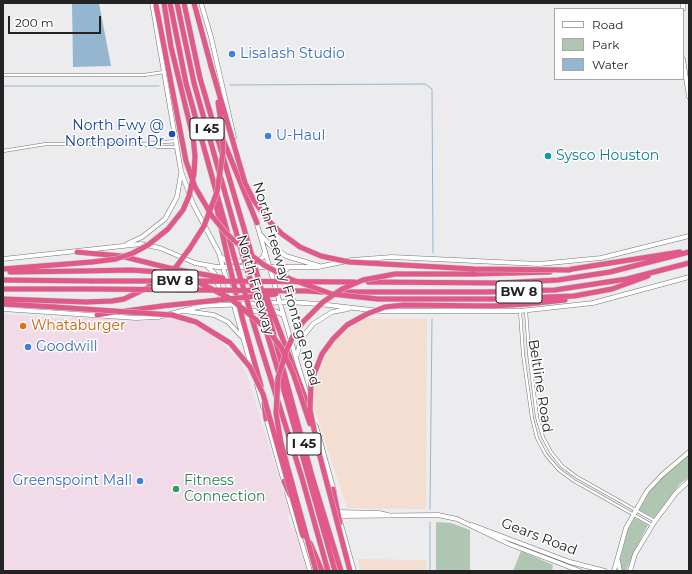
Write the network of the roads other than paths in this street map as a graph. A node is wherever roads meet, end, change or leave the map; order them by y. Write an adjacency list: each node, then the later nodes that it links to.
1 (164, 3): 35 (highway, bridge)
2 (170, 3): 18 (highway, North Freeway / I 45)
3 (177, 3): 84 (highway, North Freeway / I 45, bridge)
4 (184, 3): 12 (highway, North Freeway / I 45)
5 (194, 3): 9 (highway)
6 (201, 3): 20 (main road, North Freeway Frontage Road)
7 (155, 4): 10 (main road); 44 (highway, bridge)
8 (684, 65): 13 (main road)
9 (211, 66): 37 (highway, bridge); 45 (highway, bridge)
10 (164, 72): 11 (street); 14 (main road)
11 (3, 75)
12 (205, 96): 20 (highway); 57 (highway, North Freeway / I 45, bridge)
13 (689, 96)
14 (176, 141): 15 (street); 16 (main road)
15 (144, 144): 16 (street); 17 (street)
16 (177, 147): 19 (main road)
17 (3, 151)
18 (209, 168): 59 (highway, bridge); 83 (highway, North Freeway / I 45, bridge)
19 (181, 171): 23 (main road); 27 (main road)
20 (257, 222): 21 (main road, North Freeway Frontage Road)
21 (260, 234): 24 (main road, North Freeway Frontage Road); 31 (main road)
22 (689, 236): 31 (main road)
23 (120, 246): 26 (main road); 30 (main road)
24 (264, 248): 27 (main road); 33 (main road, North Freeway Frontage Road)
25 (689, 251): 37 (highway); 41 (highway, BW 8, bridge)
26 (77, 252): 28 (main road); 41 (highway, bridge)
27 (219, 253): 32 (main road)
28 (3, 259)
29 (689, 263): 36 (highway, BW 8)
30 (206, 266): 32 (main road); 50 (main road)
31 (325, 266): 34 (main road)
32 (224, 268): 33 (main road); 49 (main road)
33 (270, 268): 34 (main road); 46 (main road, North Freeway Frontage Road)
34 (288, 268): 47 (main road)
35 (3, 269)
36 (668, 269): 43 (highway, BW 8, bridge); 44 (highway)
37 (570, 270): 81 (highway, bridge)
38 (3, 273): 65 (highway, bridge)
39 (689, 277): 55 (main road)
40 (3, 280): 41 (highway, BW 8, bridge)
41 (256, 281)
42 (3, 289): 43 (highway, BW 8, bridge)
43 (307, 291): 56 (highway, bridge)
44 (592, 294): 65 (highway, bridge)
45 (3, 299)
46 (280, 302): 47 (main road); 49 (main road); 58 (main road, North Freeway Frontage Road)
47 (296, 302): 51 (main road)
48 (3, 304): 81 (highway, bridge)
49 (234, 304): 50 (main road); 59 (main road)
50 (216, 305): 53 (main road)
51 (354, 308): 54 (main road); 61 (main road)
52 (3, 309): 56 (main road)
53 (176, 311): 56 (main road); 60 (main road)
54 (520, 311): 55 (main road); 71 (street, Beltline Road)
55 (526, 311): 69 (street, Beltline Road)
56 (97, 315)
57 (272, 316): 63 (highway); 85 (highway, North Freeway / I 45)
58 (285, 317): 59 (main road); 61 (main road, North Freeway Frontage Road)
59 (241, 322): 60 (main road); 62 (highway)
60 (243, 340): 62 (main road)
61 (298, 362): 63 (main road, North Freeway Frontage Road)
62 (266, 419): 67 (main road)
63 (315, 424): 68 (main road, North Freeway Frontage Road)
64 (689, 452): 69 (main road)
65 (319, 453): 86 (highway, bridge)
66 (689, 480): 72 (main road)
67 (284, 481): 80 (main road); 82 (highway)
68 (333, 488): 70 (main road, North Freeway Frontage Road); 86 (highway)
69 (636, 510): 71 (main road); 72 (street, Beltline Road)
70 (339, 514): 73 (main road, Gears Road); 87 (main road, North Freeway Frontage Road)
71 (634, 515): 74 (street, Beltline Road); 78 (main road)
72 (655, 521): 74 (main road)
73 (466, 523): 75 (main road, Gears Road); 76 (main road, Gears Road)
74 (652, 525): 92 (main road)
75 (511, 539): 76 (main road); 77 (main road, Gears Road)
76 (509, 544): 79 (main road, Gears Road)
77 (558, 557): 79 (main road); 89 (main road, Gears Road)
78 (618, 558): 90 (main road); 91 (main road)
79 (556, 562): 88 (main road, Gears Road)
80 (310, 571)
81 (316, 571)
82 (322, 571)
83 (328, 571)
84 (335, 571)
85 (341, 571)
86 (349, 571)
87 (354, 571)
88 (580, 571)
89 (605, 571)
90 (614, 571)
91 (620, 571)
92 (630, 571)

